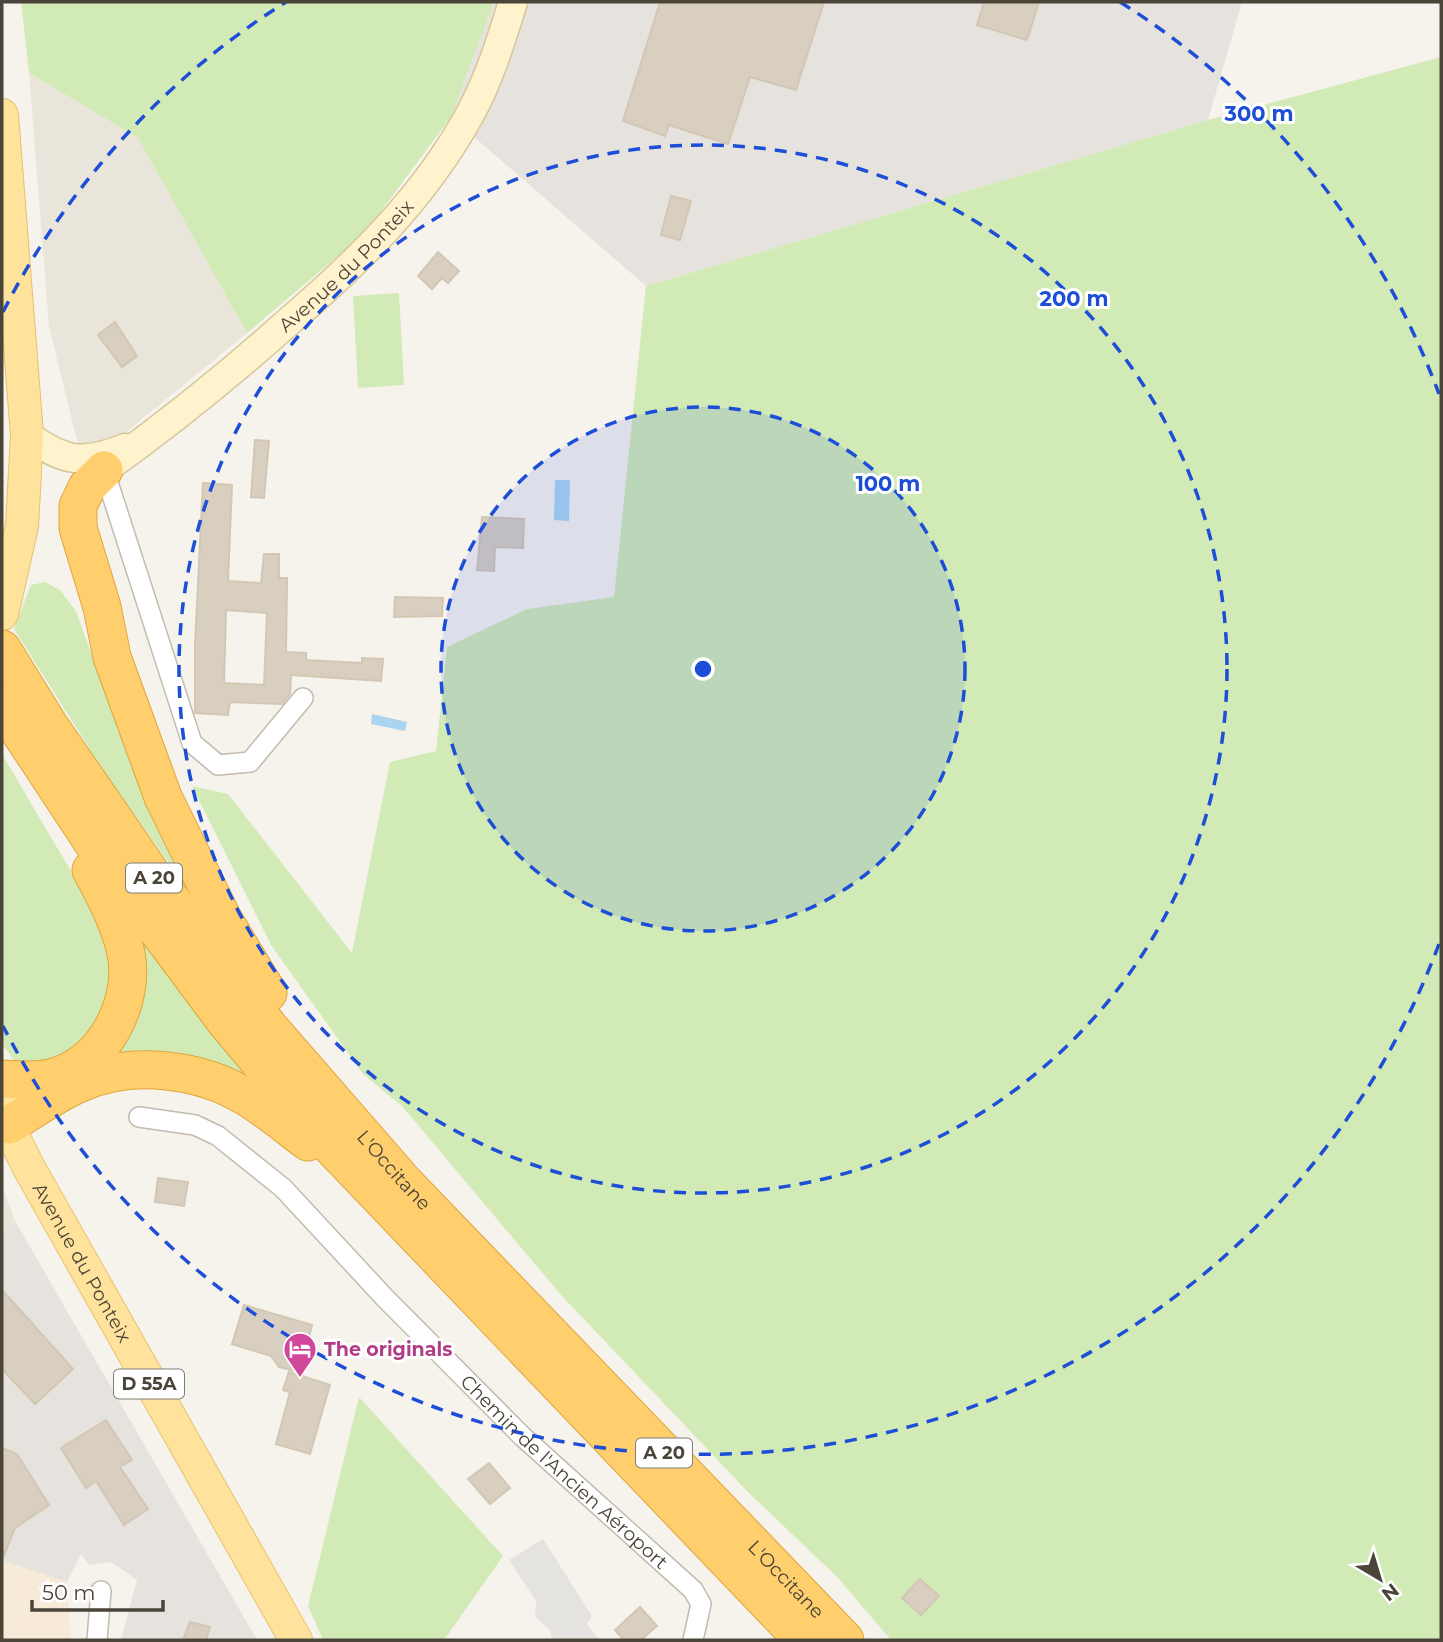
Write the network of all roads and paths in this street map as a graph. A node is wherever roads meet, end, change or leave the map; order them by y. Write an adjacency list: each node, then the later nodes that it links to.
1 (513, 2): 4 (street, Avenue du Ponteix)
2 (2, 115): 3 (main road)
3 (27, 435): 4 (street); 6 (main road)
4 (150, 437): 5 (street, Avenue du Ponteix)
5 (104, 470): 8 (street); 12 (highway)
6 (2, 614)
7 (2, 649): 12 (highway, L'Occitane / A 20)
8 (303, 698)
9 (2, 705): 10 (highway, L'Occitane / A 20)
10 (48, 778): 11 (highway); 15 (highway, L'Occitane / A 20)
11 (2, 1079)
12 (327, 1092): 21 (highway, L'Occitane / A 20)
13 (5, 1113): 15 (highway); 18 (main road, Avenue du Ponteix / D 55A)
14 (139, 1117): 19 (street, Chemin de l'Ancien Aéroport)
15 (356, 1175): 20 (highway, L'Occitane / A 20)
16 (101, 1591): 17 (street)
17 (97, 1640)
18 (296, 1640)
19 (693, 1640)
20 (803, 1640)
21 (845, 1640)

